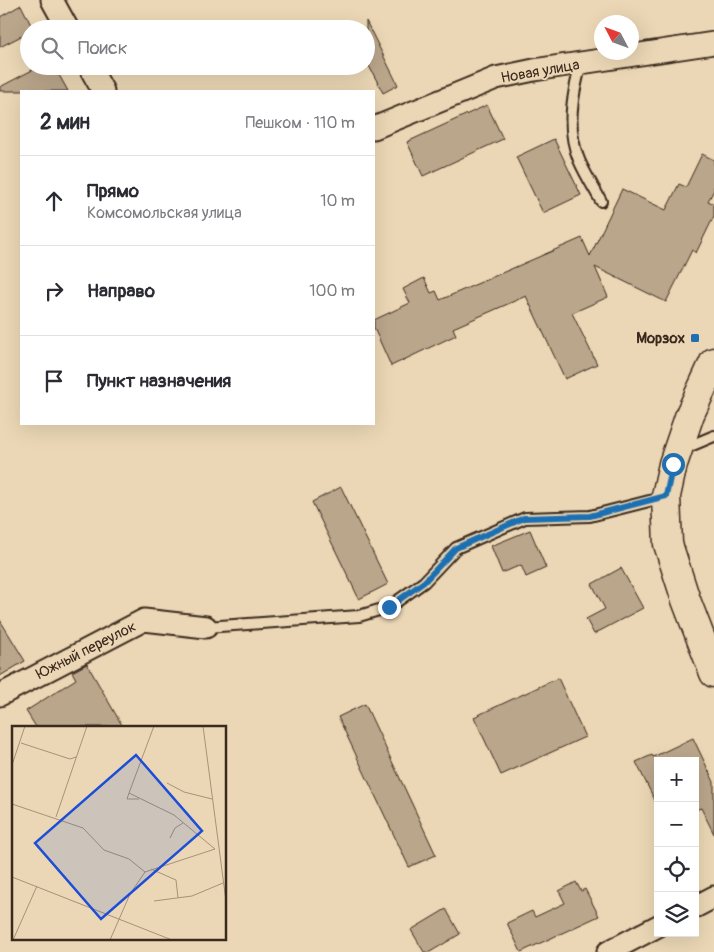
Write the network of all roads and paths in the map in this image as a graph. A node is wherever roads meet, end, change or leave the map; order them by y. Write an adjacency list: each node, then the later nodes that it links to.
1 (52, 0): 2 (street)
2 (63, 20)
3 (714, 43): 4 (street, Новая улица)
4 (581, 64): 7 (street, Новая улица); 8 (lane)
5 (94, 75): 6 (street)
6 (102, 90)
7 (375, 128)
8 (601, 202)
9 (714, 362): 11 (street)
10 (714, 436): 11 (lane)
11 (677, 452): 12 (street)
12 (666, 496): 13 (lane); 14 (street)
13 (206, 626): 15 (street, Южный переулок)
14 (714, 673)
15 (0, 695)
16 (714, 897): 17 (street)
17 (699, 905)
18 (654, 928): 19 (street)
19 (608, 952)

